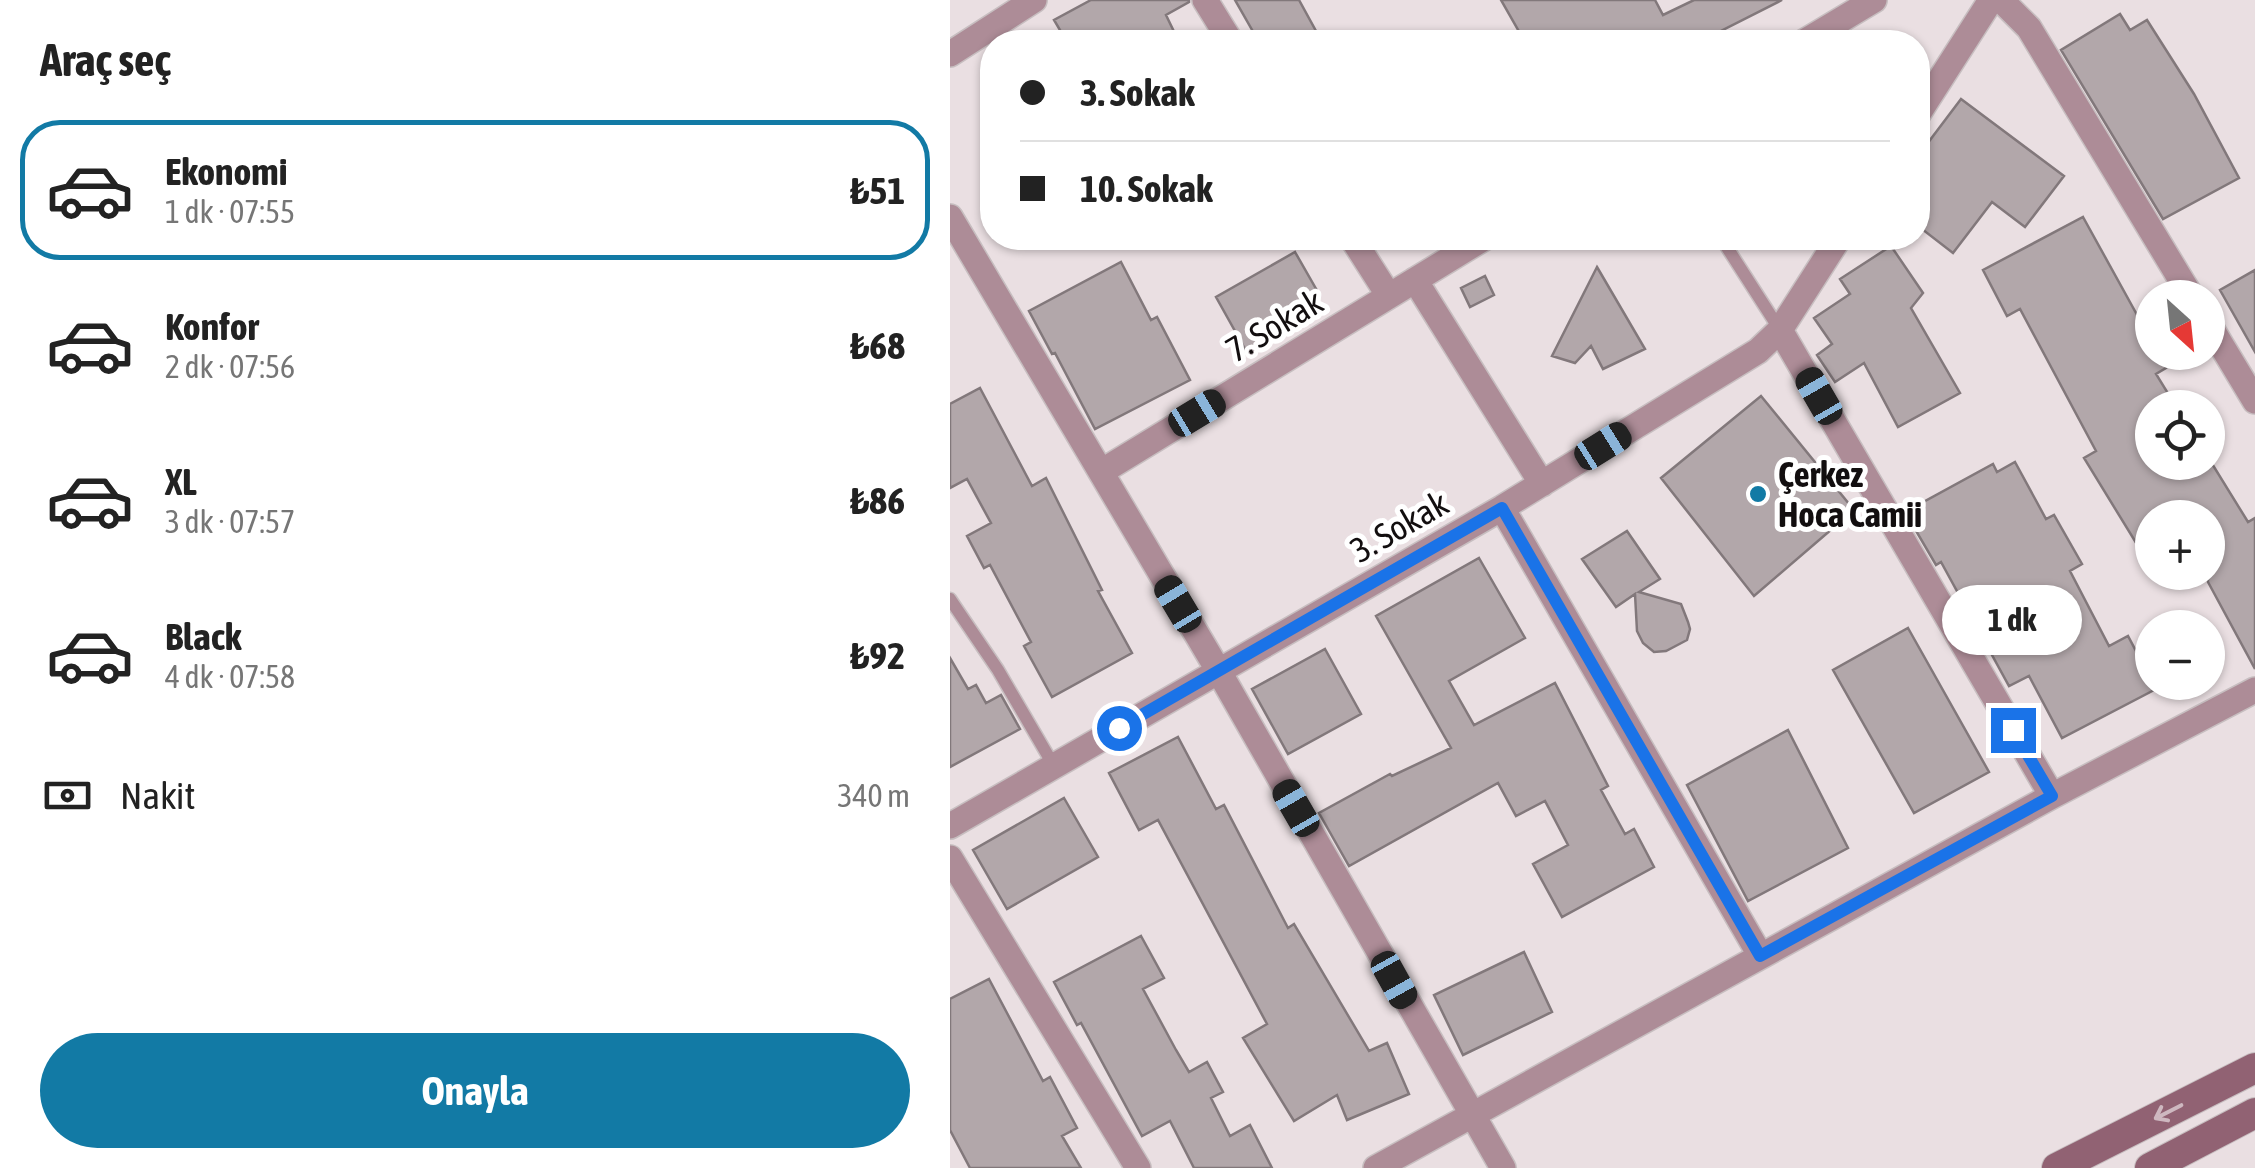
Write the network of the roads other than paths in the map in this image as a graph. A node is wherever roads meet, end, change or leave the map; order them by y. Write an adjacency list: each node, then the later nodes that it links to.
1 (1034, 0): 6 (street)
2 (1205, 0): 7 (street)
3 (1874, 0): 8 (street)
4 (1990, 0): 11 (street)
5 (2001, 0): 18 (street)
6 (987, 30)
7 (1224, 30)
8 (1824, 30)
9 (980, 35): 10 (street)
10 (950, 54)
11 (1930, 95)
12 (950, 217): 23 (street)
13 (1360, 250): 19 (street)
14 (1464, 250): 17 (street, 7. Sokak)
15 (1728, 250): 20 (lane)
16 (1831, 250): 20 (street, 3. Sokak)
17 (1415, 280): 19 (street, 7. Sokak); 24 (street)
18 (2181, 280)
19 (1389, 296): 23 (street, 7. Sokak)
20 (1780, 330): 24 (street, 3. Sokak); 30 (street)
21 (2225, 351): 22 (street)
22 (2255, 401)
23 (1100, 472): 27 (street)
24 (1542, 484): 25 (street, 3. Sokak)
25 (1502, 508): 27 (street, 3. Sokak); 33 (street)
26 (950, 599): 29 (lane)
27 (1218, 670): 29 (street, 3. Sokak); 36 (street)
28 (2255, 690): 30 (street)
29 (1054, 766): 31 (street, 3. Sokak)
30 (2052, 796): 33 (street)
31 (950, 826)
32 (950, 858): 37 (street)
33 (1760, 956): 36 (street)
34 (2255, 1068): 40 (street, one-way to 40)
35 (2255, 1114): 41 (street)
36 (1472, 1117): 38 (street); 39 (street)
37 (1138, 1168)
38 (1376, 1168)
39 (1503, 1168)
40 (2058, 1168)
41 (2150, 1168)

